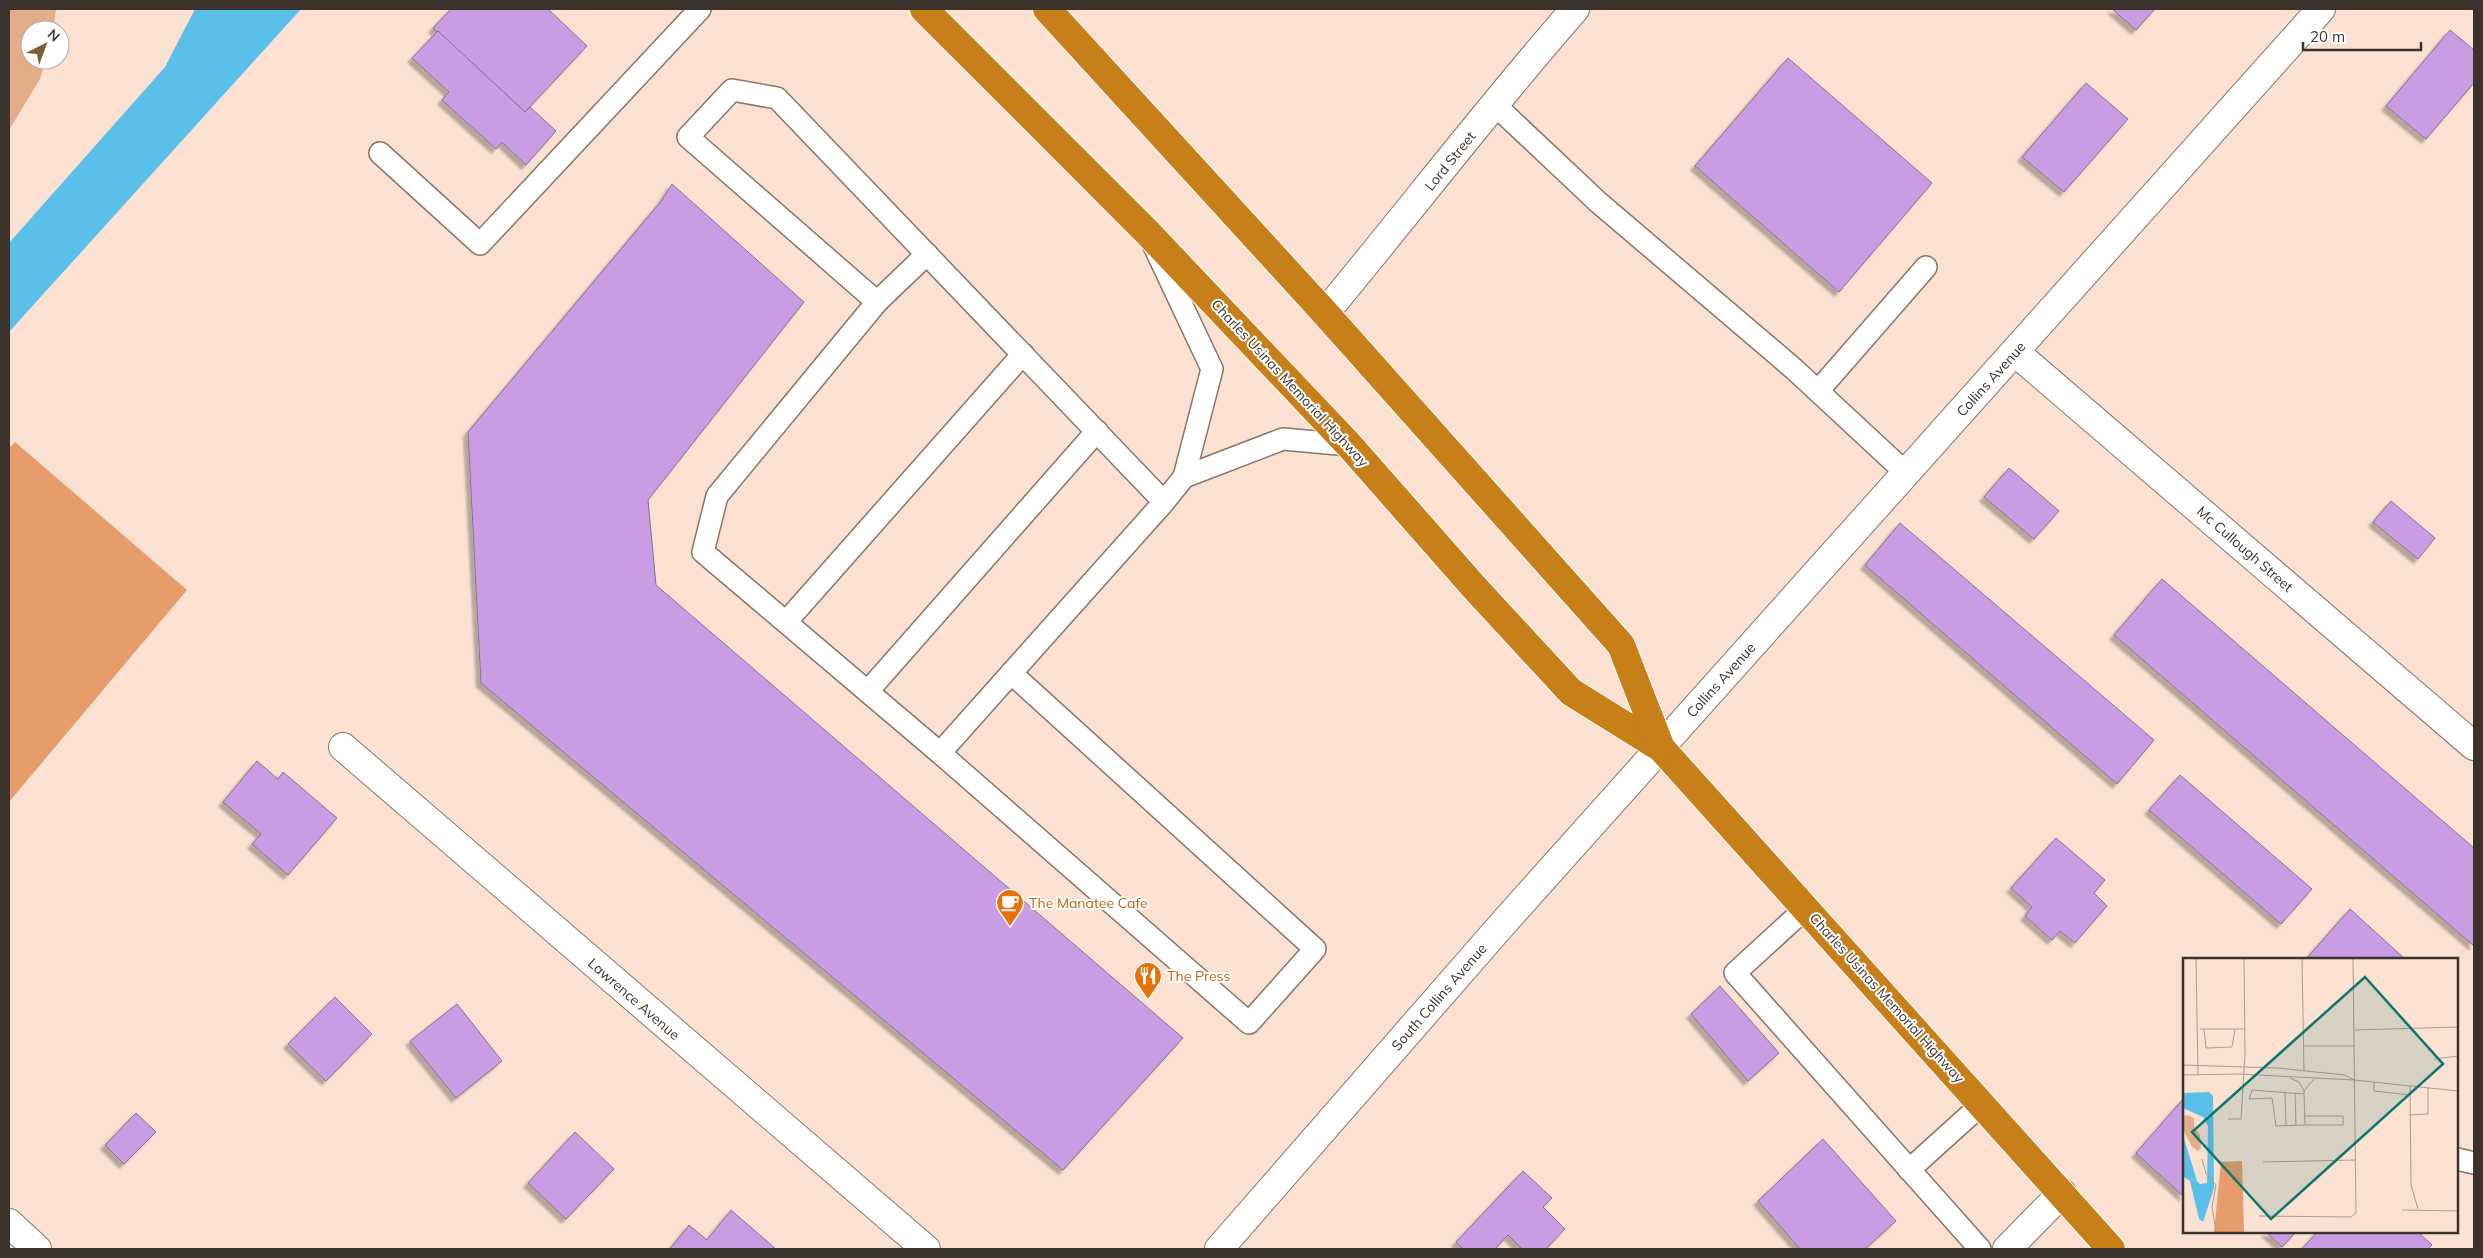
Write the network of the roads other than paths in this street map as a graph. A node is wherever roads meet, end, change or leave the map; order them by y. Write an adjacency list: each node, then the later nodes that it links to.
1 (700, 9): 7 (lane)
2 (924, 9): 8 (highway, Charles Usinas Memorial Highway)
3 (1047, 9): 12 (highway, Charles Usinas Memorial Highway)
4 (1575, 9): 6 (street, Lord Street)
5 (2320, 9): 13 (street, Collins Avenue)
6 (1495, 105): 12 (street, Lord Street); 15 (lane)
7 (380, 153)
8 (1148, 233): 17 (highway, Charles Usinas Memorial Highway); 19 (lane)
9 (927, 254): 11 (lane); 11 (lane); 14 (lane)
10 (1926, 267): 15 (lane)
11 (877, 302): 21 (lane)
12 (1325, 313): 26 (highway, Charles Usinas Memorial Highway)
13 (2015, 352): 18 (street, Collins Avenue); 24 (street, Mc Cullough Street)
14 (1023, 354): 16 (lane); 21 (lane)
15 (1818, 390): 18 (lane)
16 (1097, 431): 20 (lane); 23 (lane)
17 (1349, 445): 19 (lane); 26 (highway, Charles Usinas Memorial Highway)
18 (1906, 473): 26 (street, Collins Avenue)
19 (1184, 477): 20 (lane)
20 (1164, 502): 22 (lane)
21 (786, 622): 23 (lane)
22 (1011, 674): 27 (lane); 27 (lane)
23 (868, 691): 27 (lane)
24 (2474, 746)
25 (343, 748): 36 (street, Lawrence Avenue)
26 (1661, 748): 28 (highway, Charles Usinas Memorial Highway); 37 (street, South Collins Avenue)
27 (940, 753)
28 (1806, 908): 29 (highway, Charles Usinas Memorial Highway); 32 (lane)
29 (1982, 1104): 32 (lane); 33 (highway, Charles Usinas Memorial Highway)
30 (2458, 1159): 31 (lane)
31 (2474, 1163)
32 (1910, 1170): 38 (lane)
33 (2062, 1193): 39 (street); 40 (highway, Charles Usinas Memorial Highway)
34 (9, 1223): 35 (street)
35 (37, 1249)
36 (926, 1249)
37 (1219, 1249)
38 (1980, 1249)
39 (2006, 1249)
40 (2111, 1249)

